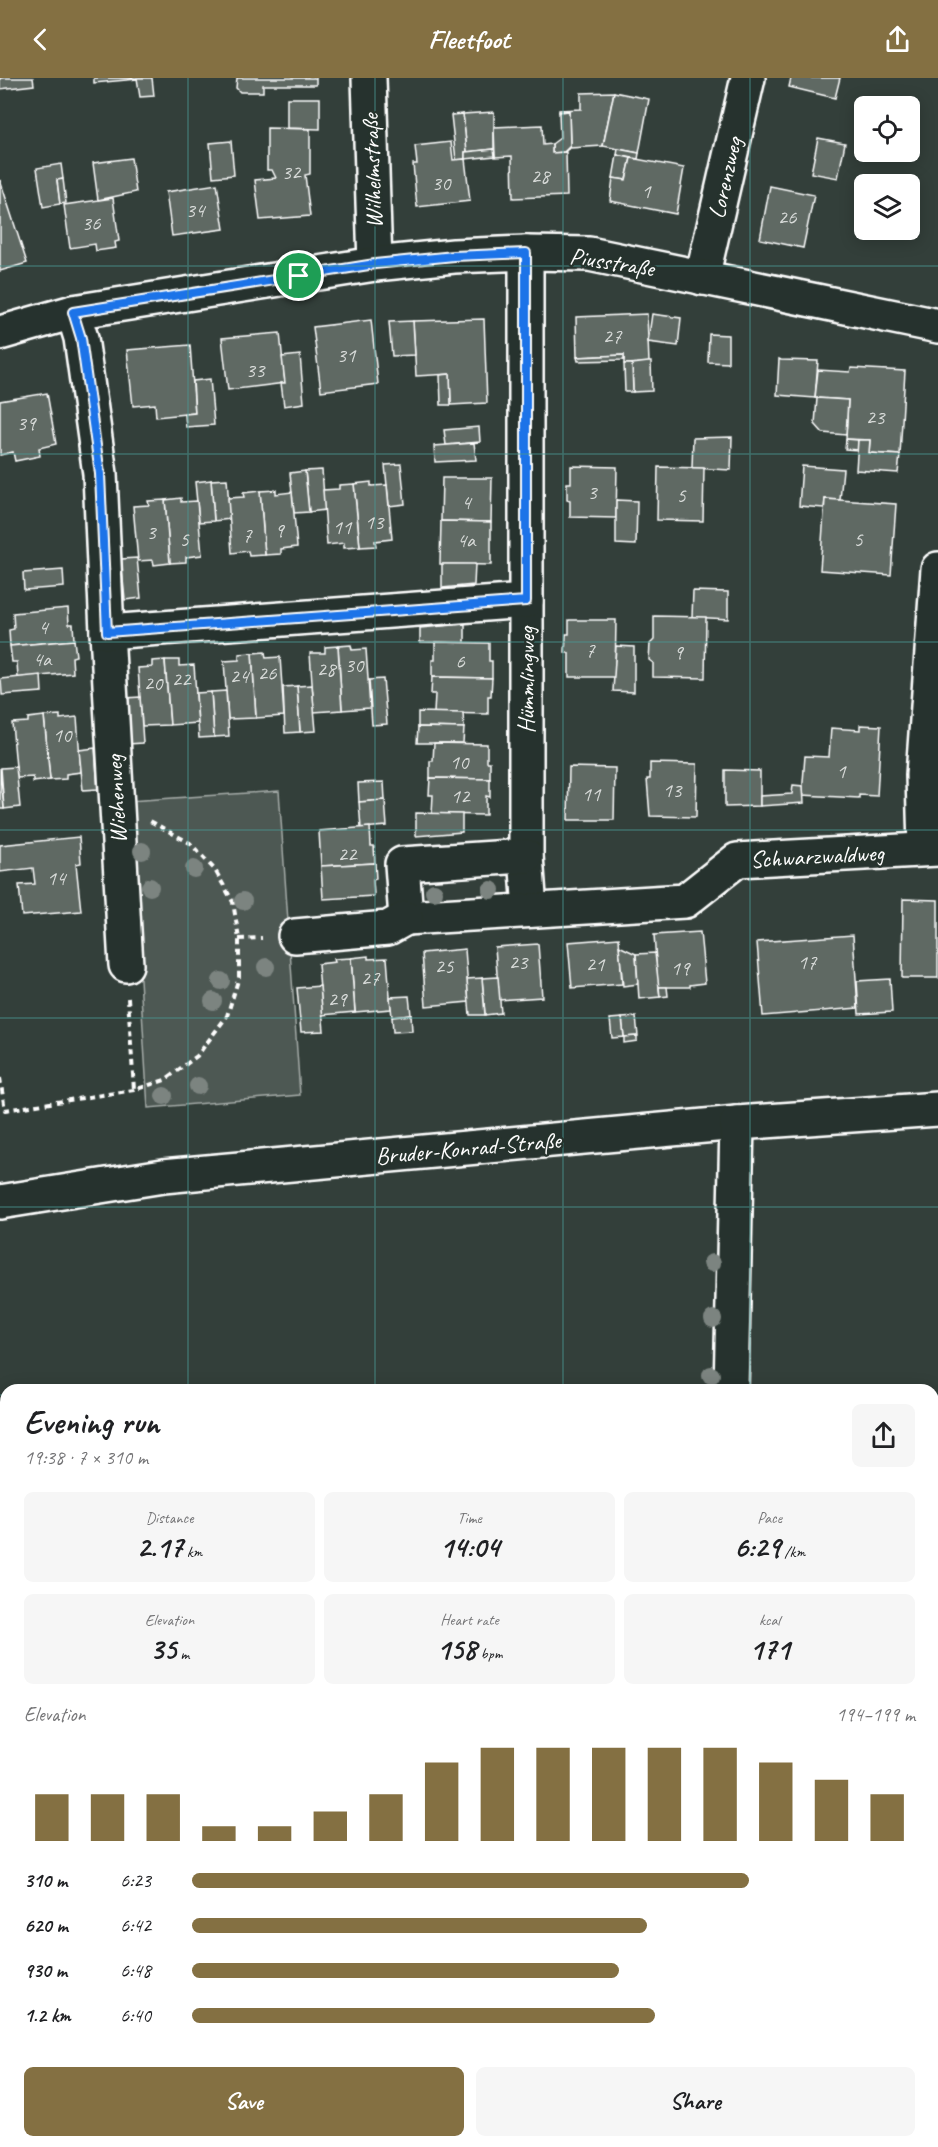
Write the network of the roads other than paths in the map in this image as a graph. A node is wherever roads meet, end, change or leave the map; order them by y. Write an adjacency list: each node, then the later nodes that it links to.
1 (369, 78): 4 (street, Wilhelmstraße)
2 (748, 78): 5 (street, Lorenzweg)
3 (526, 253): 4 (street, Piusstraße); 5 (street, Piusstraße); 10 (street, Hümmlingweg)
4 (375, 264): 6 (street, Piusstraße)
5 (702, 278): 7 (street, Piusstraße)
6 (73, 312): 8 (street, Piusstraße); 11 (street, Wiehenweg)
7 (938, 326)
8 (0, 333)
9 (938, 569): 12 (street)
10 (526, 601): 11 (street); 13 (street, Hümmlingweg)
11 (107, 632): 17 (street, Wiehenweg)
12 (932, 849): 14 (street, Schwarzwaldweg)
13 (526, 856): 14 (street); 15 (street)
14 (530, 910): 15 (street, Schwarzwaldweg)
15 (406, 918): 16 (street, Schwarzwaldweg)
16 (295, 936)
17 (126, 965)
18 (938, 1109): 19 (street, Bruder-Konrad-Straße)
19 (736, 1123): 20 (street, Bruder-Konrad-Straße); 21 (street)
20 (0, 1202)
21 (731, 1384)

